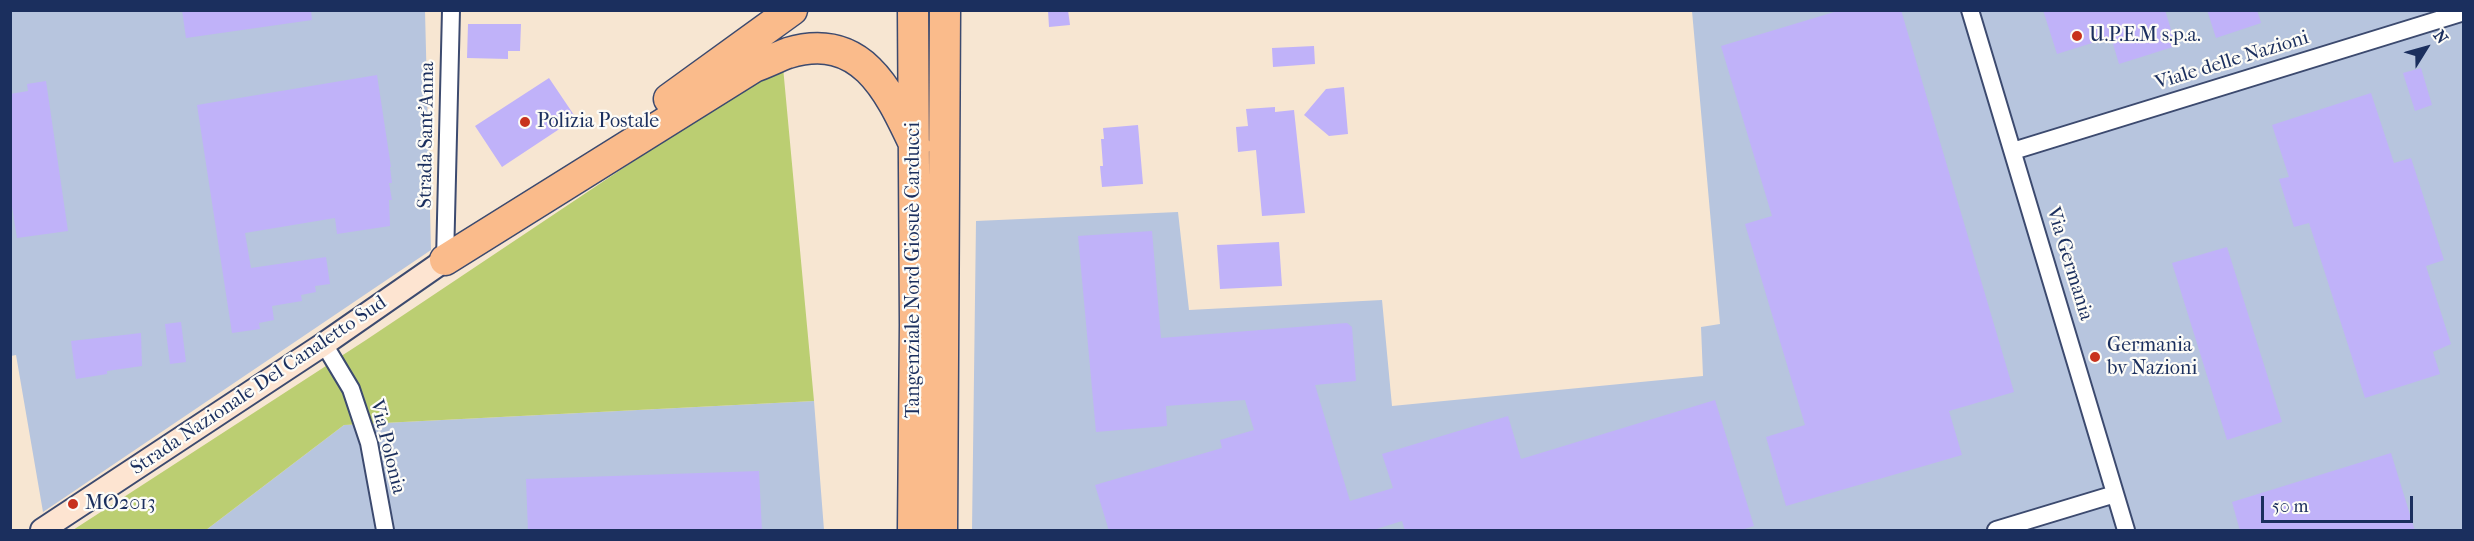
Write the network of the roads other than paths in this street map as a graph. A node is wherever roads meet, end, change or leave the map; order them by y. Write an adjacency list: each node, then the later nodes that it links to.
1 (451, 10): 9 (street, Strada Sant'Anna)
2 (792, 10): 9 (highway)
3 (913, 10): 7 (highway, Tangenziale Nord Giosuè Carducci)
4 (945, 10): 15 (highway, Tangenziale Nord Giosuè Carducci)
5 (1971, 10): 8 (street, Via Germania)
6 (2463, 12): 8 (street, Viale delle Nazioni)
7 (915, 146): 9 (highway); 14 (highway, Tangenziale Nord Giosuè Carducci)
8 (2013, 151): 11 (street, Via Germania)
9 (445, 260): 10 (main road, Strada Nazionale Del Canaletto Sud)
10 (324, 344): 12 (main road, Strada Nazionale Del Canaletto Sud); 13 (street, Via Polonia)
11 (2115, 494): 16 (street); 17 (street, Via Germania)
12 (42, 531)
13 (385, 531)
14 (913, 531)
15 (942, 531)
16 (1996, 531)
17 (2126, 531)

